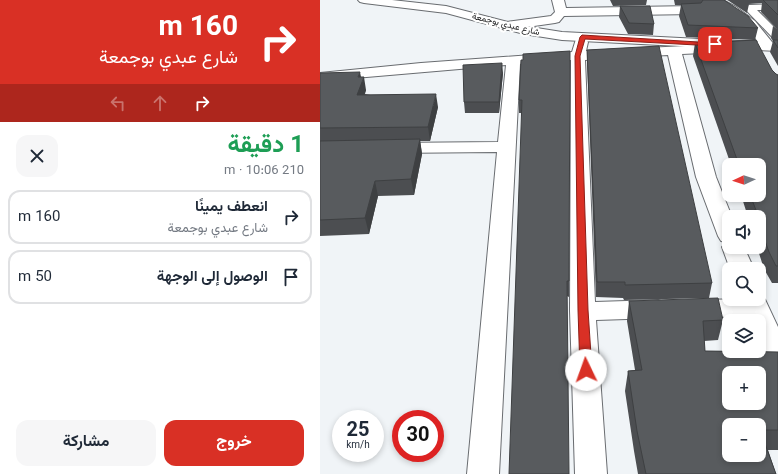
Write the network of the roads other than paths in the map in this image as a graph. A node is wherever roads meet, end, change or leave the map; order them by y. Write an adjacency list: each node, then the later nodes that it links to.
1 (364, 0): 7 (street, شارع عبدي بوجمعة)
2 (558, 0): 6 (street)
3 (715, 0): 9 (street)
4 (778, 7): 9 (lane)
5 (695, 10): 6 (street)
6 (561, 12): 7 (street)
7 (507, 26): 8 (street, شارع عبدي بوجمعة)
8 (580, 46): 9 (street, شارع عبدي بوجمعة); 10 (street); 11 (street); 18 (street)
9 (773, 46): 10 (street)
10 (674, 50): 15 (street)
11 (513, 60): 12 (street); 14 (street)
12 (320, 77)
13 (376, 148): 14 (street)
14 (507, 148): 20 (street)
15 (722, 218)
16 (722, 304): 18 (street)
17 (756, 306): 19 (street)
18 (583, 310): 21 (street)
19 (778, 357)
20 (483, 474)
21 (591, 474)

